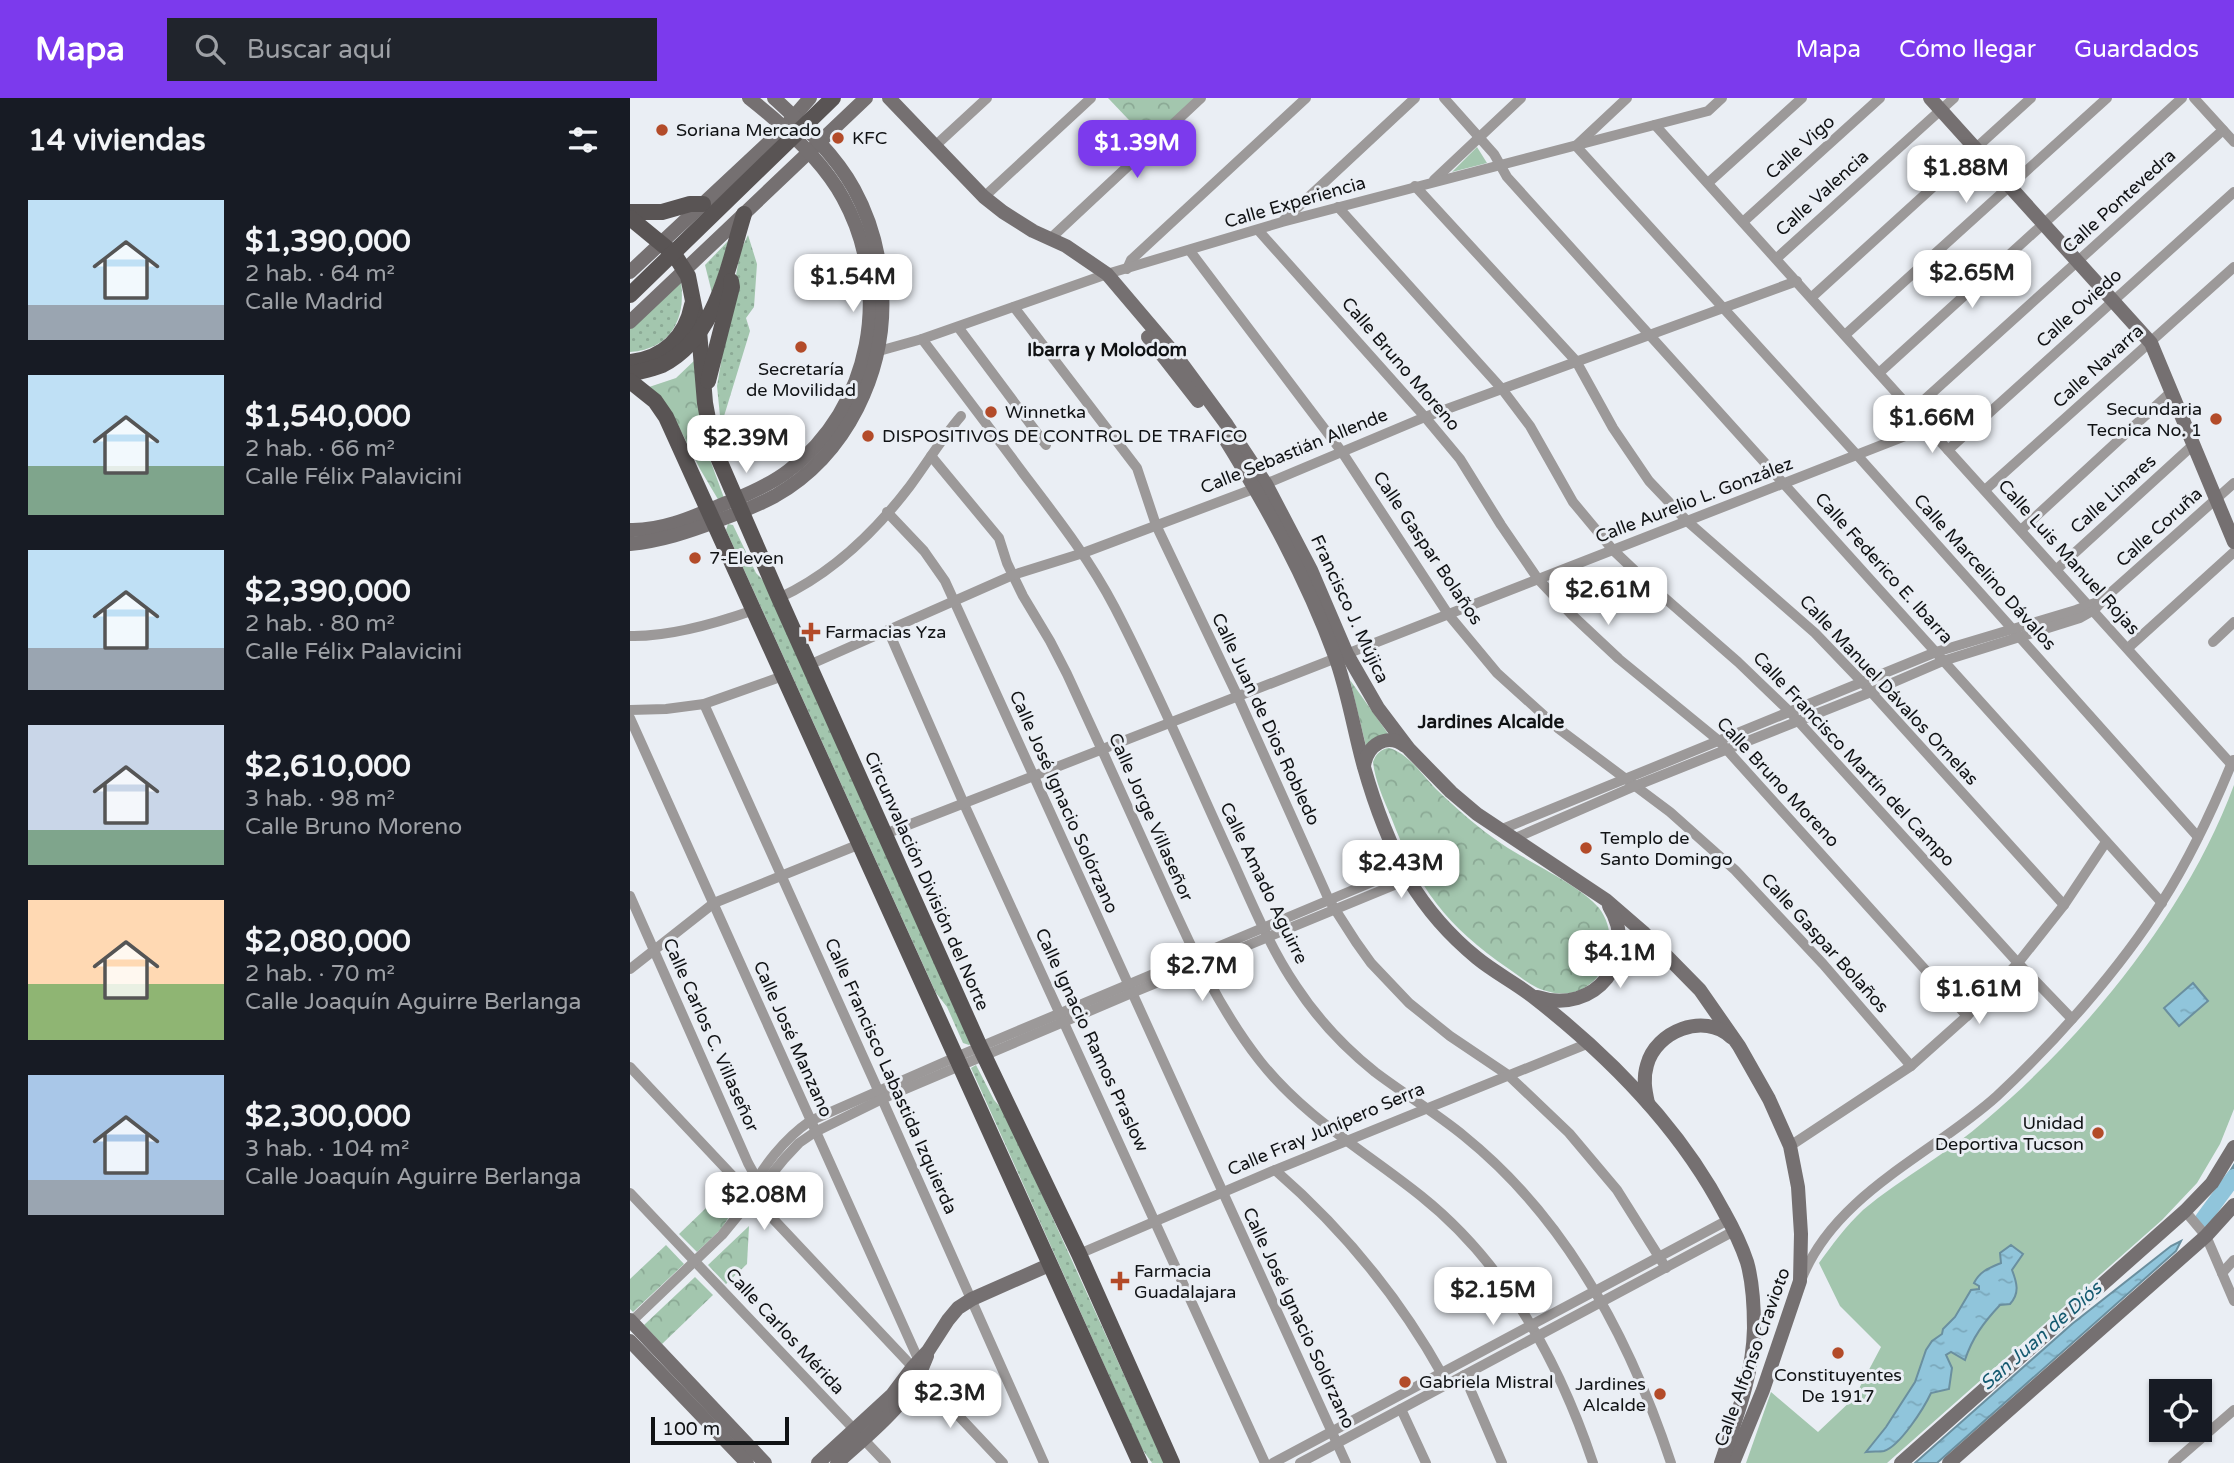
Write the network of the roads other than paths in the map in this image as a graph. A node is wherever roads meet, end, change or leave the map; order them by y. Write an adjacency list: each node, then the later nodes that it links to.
1 (749, 98): 26 (street)
2 (774, 98): 26 (street)
3 (810, 98): 26 (street)
4 (834, 98): 26 (main road)
5 (866, 98): 32 (street)
6 (889, 98): 30 (street, Francisco J. Mújica)
7 (987, 98): 30 (street)
8 (1091, 98): 40 (street)
9 (1201, 98): 51 (street)
10 (1306, 98): 59 (street)
11 (1415, 98): 46 (street)
12 (1444, 98): 28 (street, Calle Federico E. Ibarra)
13 (1521, 98): 28 (street)
14 (1628, 98): 31 (street)
15 (1722, 98): 25 (street, Calle Experiencia)
16 (1802, 98): 36 (street)
17 (1880, 98): 47 (street, Calle Vigo)
18 (1930, 98): 24 (street)
19 (1954, 98): 24 (street, Calle Valencia)
20 (2031, 98): 33 (street)
21 (2107, 98): 38 (street)
22 (2182, 98): 48 (street)
23 (2194, 98): 27 (street)
24 (1940, 110): 33 (street); 55 (street, Calle Valencia)
25 (1655, 125): 31 (street, Calle Experiencia); 36 (street, Calle Luis Manuel Rojas)
26 (793, 127): 32 (street); 41 (street); 54 (main road)
27 (2223, 130): 29 (street); 56 (street, Calle Pontevedra)
28 (1479, 137): 34 (street, Calle Federico E. Ibarra); 35 (street)
29 (2234, 142)
30 (935, 146): 40 (street, Francisco J. Mújica)
31 (1576, 146): 34 (street, Calle Experiencia); 69 (street, Calle Marcelino Dávalos)
32 (814, 148): 44 (street); 77 (street); 101 (street)
33 (1975, 149): 38 (street); 65 (street)
34 (1500, 165): 35 (street, Calle Experiencia); 74 (street, Calle Federico E. Ibarra)
35 (1432, 182): 37 (street, Calle Experiencia)
36 (1708, 183): 47 (street, Calle Luis Manuel Rojas)
37 (1415, 186): 42 (street, Calle Experiencia); 78 (street, Calle Manuel Dávalos Ornelas)
38 (2009, 187): 48 (street); 73 (street)
39 (2234, 192): 67 (street, Calle Oviedo)
40 (984, 197): 51 (street, Francisco J. Mújica)
41 (703, 204): 43 (main road); 52 (street)
42 (1338, 207): 46 (street, Calle Experiencia); 83 (street, Calle Francisco Martín del Campo)
43 (630, 212)
44 (744, 214): 57 (main road); 60 (street)
45 (630, 218): 52 (main road, Circunvalación División del Norte)
46 (1282, 222): 49 (street, Calle Experiencia)
47 (1743, 222): 55 (street, Calle Luis Manuel Rojas)
48 (2043, 224): 56 (street); 80 (street)
49 (1258, 230): 53 (street, Calle Experiencia); 88 (street, Calle Bruno Moreno)
50 (630, 234): 52 (main road, Circunvalación División del Norte)
51 (1051, 239): 62 (street, Francisco J. Mújica)
52 (661, 243): 54 (main road, Circunvalación División del Norte); 61 (street)
53 (1190, 251): 59 (street, Calle Experiencia); 93 (street, Calle Gaspar Bolaños)
54 (674, 254): 60 (main road, Circunvalación División del Norte); 64 (main road)
55 (1777, 258): 63 (street, Calle Luis Manuel Rojas)
56 (2077, 262): 67 (street); 86 (street, Calle Pontevedra)
57 (728, 263): 72 (main road); 85 (main road)
58 (2234, 267): 76 (street, Calle Navarra)
59 (1127, 269): 62 (street, Calle Experiencia)
60 (685, 270): 66 (main road, Circunvalación División del Norte); 70 (street)
61 (630, 272)
62 (1099, 272): 68 (street, Calle Experiencia); 98 (street, Francisco J. Mújica)
63 (1797, 281): 65 (street, Calle Luis Manuel Rojas); 69 (street, Calle Sebastián Allende)
64 (630, 295)
65 (1812, 297): 73 (street, Calle Luis Manuel Rojas)
66 (692, 300): 72 (main road, Circunvalación División del Norte); 79 (main road, Circunvalación División del Norte)
67 (2113, 301): 76 (street); 92 (street, Calle Oviedo)
68 (1014, 307): 71 (street, Calle Experiencia); 105 (street, Calle Juan de Dios Robledo)
69 (1723, 309): 74 (street, Calle Sebastián Allende); 94 (street, Calle Marcelino Dávalos)
70 (630, 322)
71 (958, 327): 75 (street, Calle Experiencia); 90 (street)
72 (699, 331): 81 (main road); 85 (main road, Circunvalación División del Norte)
73 (1845, 335): 80 (street, Calle Luis Manuel Rojas)
74 (1649, 336): 78 (street, Calle Sebastián Allende); 97 (street, Calle Federico E. Ibarra)
75 (922, 339): 77 (street, Calle Experiencia); 112 (street, Calle Amado Aguirre)
76 (2151, 343): 84 (street); 99 (street, Calle Navarra)
77 (879, 351): 101 (street)
78 (1576, 361): 83 (street, Calle Sebastián Allende); 104 (street, Calle Manuel Dávalos Ornelas)
79 (630, 362)
80 (1879, 373): 86 (street, Calle Luis Manuel Rojas)
81 (630, 374)
82 (630, 380): 103 (main road)
83 (1502, 389): 88 (street, Calle Sebastián Allende); 110 (street, Calle Francisco Martín del Campo)
84 (2171, 392): 91 (street); 107 (street)
85 (704, 397): 101 (main road, Circunvalación División del Norte)
86 (1913, 410): 89 (street, Calle Luis Manuel Rojas)
87 (961, 416): 95 (street)
88 (1425, 417): 93 (street, Calle Sebastián Allende); 115 (street, Calle Bruno Moreno)
89 (1928, 427): 92 (street, Calle Luis Manuel Rojas); 94 (street, Calle Aurelio L. González)
90 (1046, 445)
91 (2193, 445): 100 (street); 113 (street, Calle Linares)
92 (1948, 450): 99 (street, Calle Luis Manuel Rojas)
93 (1342, 452): 98 (street, Calle Sebastián Allende); 120 (street, Calle Gaspar Bolaños)
94 (1857, 455): 97 (street, Calle Aurelio L. González); 123 (street, Calle Marcelino Dávalos)
95 (931, 456): 102 (street); 114 (street, Calle Jorge Villaseñor)
96 (2234, 483): 100 (street, Calle Coruña)
97 (1784, 484): 104 (street, Calle Aurelio L. González); 128 (street, Calle Federico E. Ibarra)
98 (1261, 486): 105 (street, Calle Sebastián Allende); 127 (street, Francisco J. Mújica)
99 (1985, 490): 107 (street, Calle Luis Manuel Rojas)
100 (2216, 500): 108 (street); 118 (street, Calle Coruña)
101 (739, 505): 103 (street); 116 (main road, Circunvalación División del Norte)
102 (887, 512): 116 (street); 117 (street, Calle José Ignacio Solórzano)
103 (711, 516): 106 (street); 109 (street); 119 (main road)
104 (1687, 521): 110 (street, Calle Aurelio L. González); 131 (street, Calle Manuel Dávalos Ornelas)
105 (1156, 525): 112 (street, Calle Sebastián Allende); 133 (street, Calle Juan de Dios Robledo)
106 (630, 530)
107 (2021, 530): 113 (street, Calle Luis Manuel Rojas)
108 (2234, 542)
109 (630, 544)
110 (1613, 550): 115 (street, Calle Aurelio L. González); 136 (street, Calle Francisco Martín del Campo)
111 (2234, 552): 126 (street)
112 (1083, 553): 114 (street, Calle Sebastián Allende); 139 (street, Calle Amado Aguirre)
113 (2057, 569): 118 (street, Calle Luis Manuel Rojas)
114 (1013, 575): 117 (street, Calle Sebastián Allende); 142 (street, Calle Jorge Villaseñor)
115 (1538, 579): 120 (street, Calle Aurelio L. González); 140 (street, Calle Bruno Moreno)
116 (779, 598): 129 (main road, Circunvalación División del Norte)
117 (953, 601): 122 (street, Calle Sebastián Allende); 145 (street, Calle José Ignacio Solórzano)
118 (2092, 608): 123 (street, Calle Coruña); 126 (street, Calle Luis Manuel Rojas)
119 (754, 610): 124 (street); 130 (main road)
120 (1448, 614): 127 (street, Calle Aurelio L. González); 146 (street, Calle Gaspar Bolaños)
121 (2234, 622): 125 (street)
122 (888, 630): 129 (street, Calle Sebastián Allende); 148 (street, Calle Ignacio Ramos Praslow)
123 (2016, 633): 128 (street, Calle Coruña); 151 (street, Calle Marcelino Dávalos)
124 (630, 636)
125 (2213, 642)
126 (2128, 648): 143 (street, Calle Luis Manuel Rojas)
127 (1341, 656): 133 (street, Calle Aurelio L. González); 141 (street, Francisco J. Mújica); 144 (street)
128 (1940, 657): 131 (street); 132 (street); 153 (street, Calle Federico E. Ibarra)
129 (810, 665): 150 (main road, Circunvalación División del Norte)
130 (783, 676): 134 (street); 154 (main road)
131 (1862, 682): 132 (street, Calle Manuel Dávalos Ornelas); 136 (street)
132 (1871, 692): 138 (street); 162 (street, Calle Manuel Dávalos Ornelas)
133 (1238, 697): 139 (street, Calle Aurelio L. González); 161 (street, Calle Juan de Dios Robledo)
134 (704, 704): 135 (street); 156 (street, Calle Francisco Labastida Izquierda)
135 (630, 710)
136 (1789, 711): 138 (street, Calle Francisco Martín del Campo); 140 (street)
137 (630, 718): 160 (street, Calle José Manzano)
138 (1798, 720): 140 (street); 166 (street, Calle Francisco Martín del Campo)
139 (1169, 723): 142 (street, Calle Aurelio L. González); 163 (street, Calle Amado Aguirre)
140 (1723, 745): 146 (street); 147 (street); 170 (street, Calle Bruno Moreno)
141 (1409, 749): 144 (street); 149 (street, Francisco J. Mújica)
142 (1102, 750): 145 (street, Calle Aurelio L. González); 165 (street, Calle Jorge Villaseñor)
143 (2233, 761): 151 (street, Calle Alfonso Cravioto)
144 (1364, 768): 155 (street)
145 (1033, 777): 148 (street, Calle Aurelio L. González); 168 (street, Calle José Ignacio Solórzano)
146 (1625, 778): 147 (street, Calle Gaspar Bolaños); 149 (street)
147 (1635, 786): 152 (street); 177 (street, Calle Gaspar Bolaños)
148 (964, 804): 150 (street, Calle Aurelio L. González); 171 (street, Calle Ignacio Ramos Praslow)
149 (1500, 830): 152 (street, Francisco J. Mújica)
150 (885, 834): 175 (main road, Circunvalación División del Norte)
151 (2198, 837): 159 (street, Calle Alfonso Cravioto)
152 (1513, 839): 158 (street, Francisco J. Mújica)
153 (2106, 842): 159 (street, Calle Federico E. Ibarra); 162 (street)
154 (860, 844): 156 (street); 176 (main road)
155 (1406, 874): 161 (street); 169 (street)
156 (781, 875): 160 (street); 180 (street, Calle Francisco Labastida Izquierda)
157 (630, 895): 164 (street, Calle Carlos C. Villaseñor)
158 (1606, 900): 169 (street); 174 (street, Francisco J. Mújica)
159 (2162, 902): 172 (street, Calle Alfonso Cravioto)
160 (714, 903): 164 (street); 183 (street, Calle José Manzano)
161 (1332, 904): 163 (street); 179 (street, Calle Juan de Dios Robledo)
162 (2064, 905): 166 (street)
163 (1265, 932): 165 (street); 182 (street, Calle Amado Aguirre)
164 (654, 949): 167 (street); 188 (street, Calle Carlos C. Villaseñor)
165 (1198, 961): 168 (street); 184 (street, Calle Jorge Villaseñor)
166 (2018, 963): 170 (street); 172 (street, Calle Francisco Martín del Campo)
167 (631, 965)
168 (1130, 989): 171 (street); 190 (street, Calle José Ignacio Solórzano)
169 (1529, 994): 173 (street)
170 (1967, 1016): 177 (street)
171 (1063, 1018): 175 (street); 194 (street, Calle Ignacio Ramos Praslow)
172 (2072, 1019): 204 (street, Calle Alfonso Cravioto)
173 (1589, 1043): 179 (street, Calle Fray Junípero Serra); 181 (street)
174 (1739, 1046): 181 (street); 185 (street, Francisco J. Mújica)
175 (982, 1051): 176 (street); 197 (main road, Circunvalación División del Norte)
176 (958, 1061): 180 (street); 201 (main road)
177 (1911, 1066): 185 (street)
178 (630, 1067): 191 (street)
179 (1508, 1075): 182 (street, Calle Fray Junípero Serra); 198 (street, Calle Juan de Dios Robledo)
180 (880, 1095): 183 (street); 206 (street, Calle Francisco Labastida Izquierda)
181 (1648, 1103): 195 (street)
182 (1427, 1108): 184 (street, Calle Fray Junípero Serra); 205 (street, Calle Amado Aguirre)
183 (813, 1126): 188 (street); 213 (street, Calle José Manzano)
184 (1346, 1142): 187 (street, Calle Fray Junípero Serra); 210 (street, Calle Jorge Villaseñor)
185 (1790, 1146): 204 (street, Francisco J. Mújica)
186 (2234, 1147): 193 (street)
187 (1275, 1170): 190 (street, Calle Fray Junípero Serra); 214 (street)
188 (760, 1184): 191 (street)
189 (630, 1193): 200 (street, Calle Carlos Mérida)
190 (1222, 1193): 194 (street, Calle Fray Junípero Serra); 221 (street, Calle José Ignacio Solórzano)
191 (749, 1198): 200 (street); 213 (street)
192 (2234, 1205): 196 (street)
193 (2185, 1211): 196 (street); 243 (street)
194 (1155, 1222): 197 (street, Calle Fray Junípero Serra); 233 (street, Calle Ignacio Ramos Praslow)
195 (1731, 1225): 198 (street); 202 (street); 218 (street)
196 (2206, 1236): 203 (street); 244 (street)
197 (1079, 1254): 232 (main road, Circunvalación División del Norte)
198 (1660, 1256): 202 (street, Calle Juan de Dios Robledo); 205 (street)
199 (2234, 1260): 203 (street)
200 (695, 1262): 209 (street); 222 (street, Calle Carlos Mérida)
201 (1049, 1265): 206 (street); 231 (main road)
202 (1666, 1268): 208 (street)
203 (2222, 1273): 207 (street)
204 (1801, 1281): 215 (street, Calle Alfonso Cravioto)
205 (1596, 1291): 208 (street, Calle Amado Aguirre); 210 (street)
206 (972, 1299): 213 (street); 230 (street, Calle Francisco Labastida Izquierda)
207 (2234, 1301)
208 (1602, 1302): 211 (street); 240 (street, Calle Amado Aguirre)
209 (631, 1322): 225 (street)
210 (1531, 1325): 211 (street, Calle Jorge Villaseñor); 214 (street)
211 (1537, 1336): 216 (street); 239 (street, Calle Jorge Villaseñor)
212 (630, 1341): 224 (street)
213 (920, 1364): 222 (street); 229 (street)
214 (1441, 1372): 217 (street); 221 (street)
215 (1768, 1373): 218 (street); 242 (street, Calle Alfonso Cravioto)
216 (1464, 1375): 217 (street); 238 (street)
217 (1447, 1384): 219 (street)
218 (1743, 1399): 241 (street)
219 (1401, 1409): 223 (street); 237 (street)
220 (2234, 1410): 245 (street)
221 (1331, 1432): 223 (street, Calle José Ignacio Solórzano); 234 (street)
222 (859, 1434): 226 (street); 227 (street); 228 (street, Calle Carlos Mérida)
223 (1336, 1443): 235 (street); 236 (street, Calle José Ignacio Solórzano)
224 (747, 1463)
225 (765, 1463)
226 (817, 1463)
227 (837, 1463)
228 (886, 1463)
229 (1003, 1463)
230 (1044, 1463)
231 (1140, 1463)
232 (1172, 1463)
233 (1265, 1463)
234 (1273, 1463)
235 (1300, 1463)
236 (1346, 1463)
237 (1426, 1463)
238 (1503, 1463)
239 (1593, 1463)
240 (1671, 1463)
241 (1721, 1463)
242 (1733, 1463)
243 (1901, 1463)
244 (1949, 1463)
245 (2174, 1463)

